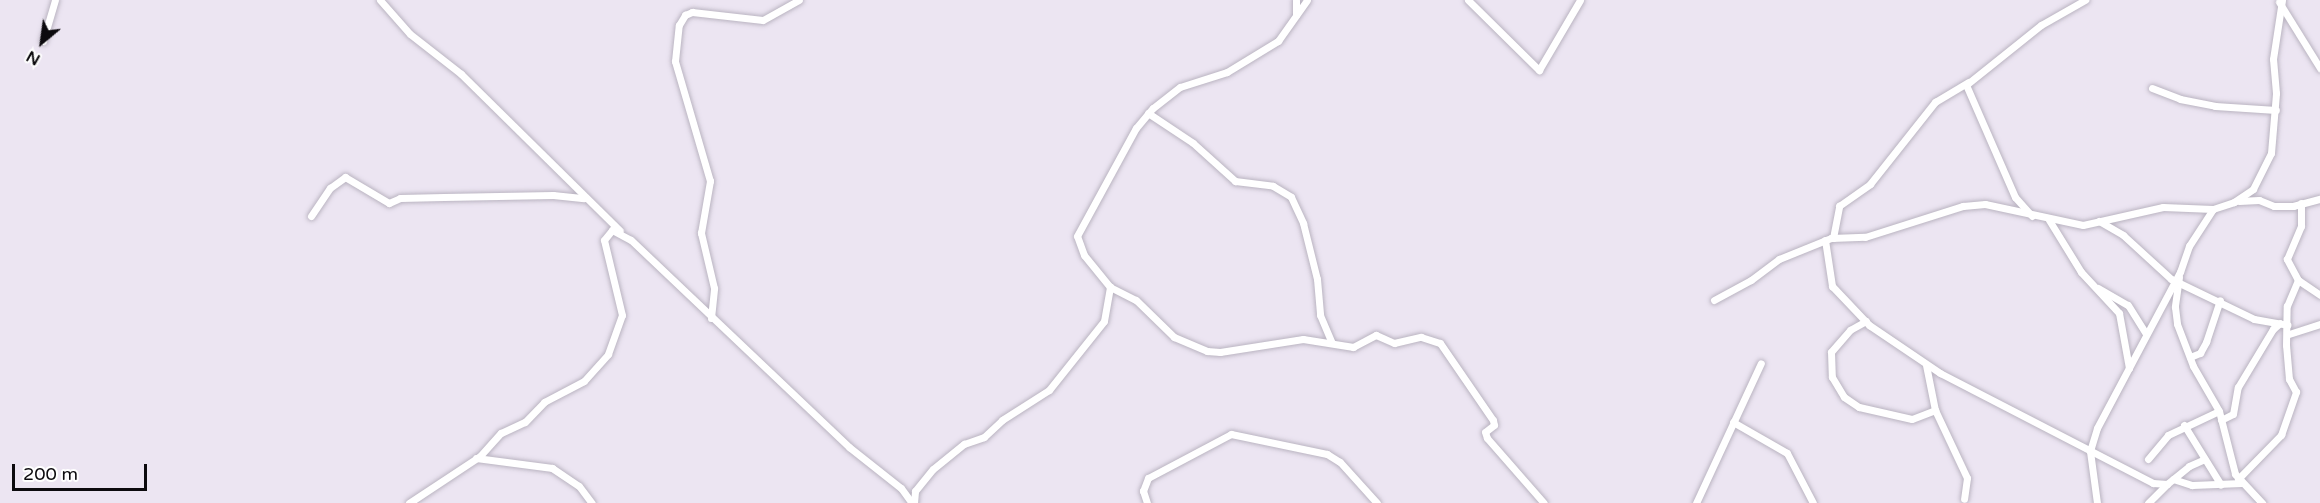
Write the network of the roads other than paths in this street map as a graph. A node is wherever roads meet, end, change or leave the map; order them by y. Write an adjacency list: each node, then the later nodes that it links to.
1 (55, 0): 11 (street)
2 (380, 0): 17 (street)
3 (799, 0): 35 (street)
4 (1296, 0): 10 (street)
5 (1307, 0): 10 (street)
6 (1468, 0): 7 (street)
7 (1580, 0)
8 (2085, 0): 13 (street)
9 (2280, 1): 12 (street); 15 (street)
10 (1296, 16): 16 (street)
11 (43, 41)
12 (2320, 68)
13 (1968, 82): 23 (street); 27 (street)
14 (2152, 88): 15 (street)
15 (2276, 110): 19 (street)
16 (1148, 113): 31 (street); 41 (street)
17 (586, 199): 22 (street); 26 (street)
18 (2320, 199): 20 (street)
19 (2234, 202): 20 (street); 21 (street)
20 (2301, 203): 28 (street)
21 (2213, 209): 25 (street); 29 (street)
22 (311, 216)
23 (2032, 216): 24 (street); 27 (street)
24 (2049, 220): 25 (street); 30 (street)
25 (2099, 220): 29 (street)
26 (622, 232): 35 (street); 52 (street)
27 (1829, 239): 33 (street); 36 (street)
28 (2298, 280): 32 (street); 37 (street)
29 (2176, 281): 34 (street); 39 (street); 42 (street)
30 (2095, 286): 39 (street); 45 (street)
31 (1110, 287): 41 (street); 62 (street)
32 (2320, 295)
33 (1714, 300)
34 (2220, 300): 37 (street); 42 (street)
35 (711, 318): 62 (street)
36 (1866, 321): 44 (street); 46 (street)
37 (2284, 324): 40 (street); 48 (street)
38 (2320, 324): 40 (street)
39 (2146, 334): 45 (street)
40 (2289, 334): 56 (street)
41 (1332, 343): 65 (street)
42 (2190, 357): 47 (street)
43 (1761, 363): 49 (street)
44 (1926, 365): 46 (street); 51 (street)
45 (2129, 368): 51 (street)
46 (1935, 410): 59 (street)
47 (2218, 411): 48 (street); 50 (street)
48 (2221, 420): 56 (street)
49 (1732, 422): 66 (street); 67 (street)
50 (2184, 425): 53 (street); 54 (street)
51 (2090, 450): 57 (street); 68 (street)
52 (476, 458): 60 (street); 61 (street)
53 (2148, 459)
54 (2205, 459): 55 (street); 58 (street)
55 (2173, 479): 57 (street); 58 (street)
56 (2240, 481): 58 (street); 70 (street)
57 (2167, 484): 69 (street)
58 (2222, 485)
59 (1964, 499)
60 (409, 503)
61 (592, 503)
62 (913, 503)
63 (1147, 503): 64 (street)
64 (1377, 503)
65 (1544, 503)
66 (1696, 503)
67 (1813, 503)
68 (2097, 503)
69 (2148, 503)
70 (2262, 503)

